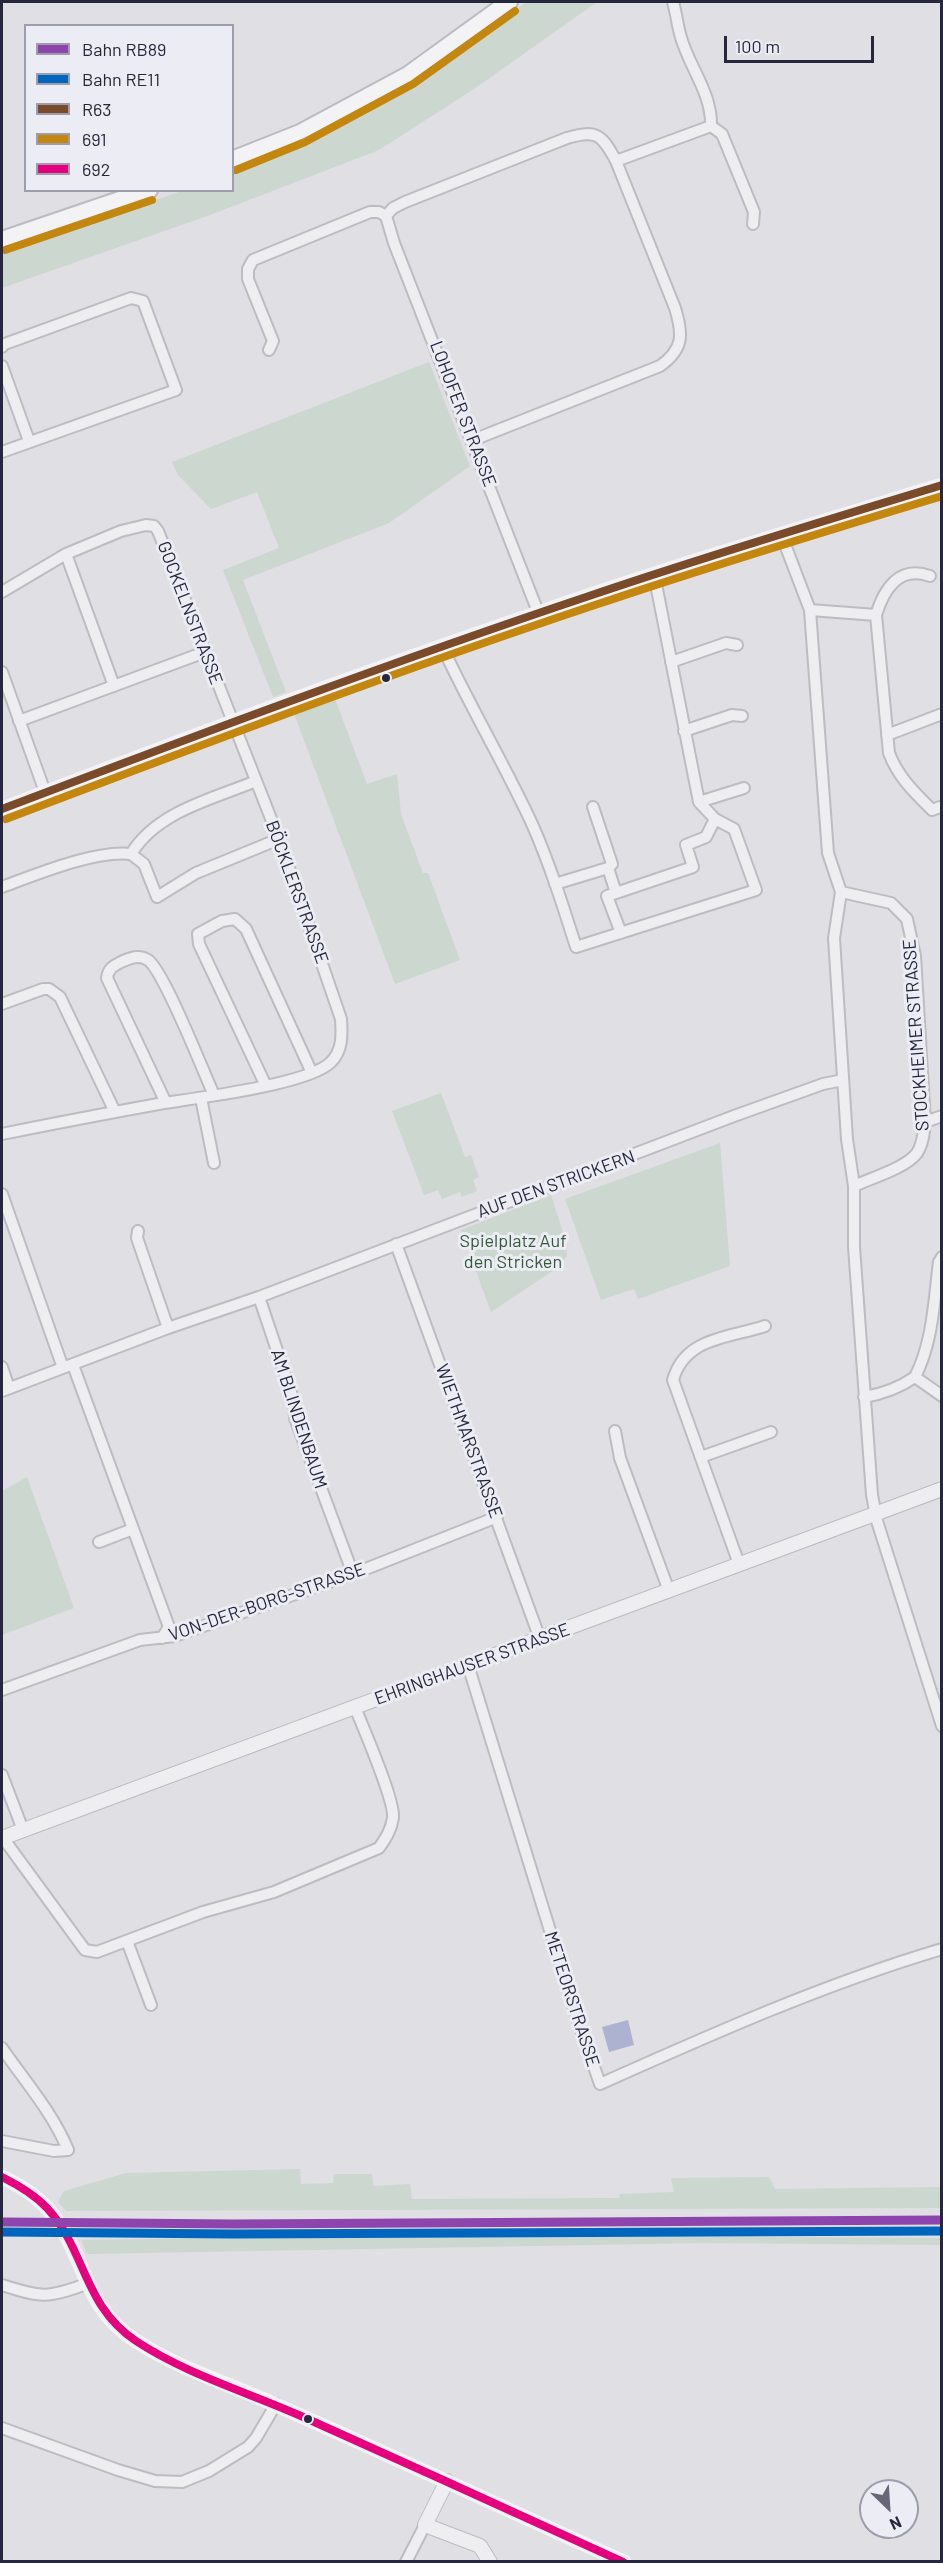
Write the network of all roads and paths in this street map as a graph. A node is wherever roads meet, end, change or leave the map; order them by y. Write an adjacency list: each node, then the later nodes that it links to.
1 (509, 2): 4 (main road)
2 (673, 2): 3 (street)
3 (711, 126): 5 (street); 8 (street)
4 (234, 159)
5 (616, 161): 7 (street); 13 (street)
6 (142, 192): 9 (main road)
7 (386, 216): 11 (street); 13 (street, LOHOFER STRASSE)
8 (753, 224)
9 (2, 240)
10 (2, 347): 14 (street)
11 (268, 351)
12 (2, 366): 14 (street)
13 (473, 440): 23 (street, LOHOFER STRASSE)
14 (29, 441): 15 (street)
15 (2, 452)
16 (942, 485): 17 (main road)
17 (781, 534): 19 (main road); 22 (street)
18 (66, 554): 21 (street, GOCKELNSTRASSE); 27 (street, GOCKELNSTRASSE); 30 (street)
19 (654, 574): 23 (main road); 28 (street)
20 (930, 576): 24 (street)
21 (2, 592)
22 (810, 610): 24 (street); 50 (street)
23 (538, 612): 26 (main road)
24 (876, 615): 36 (street)
25 (737, 645): 28 (street)
26 (442, 646): 34 (main road); 48 (street)
27 (205, 652): 30 (street); 34 (street, GOCKELNSTRASSE)
28 (671, 662): 35 (street)
29 (2, 672): 33 (street)
30 (114, 686): 33 (street)
31 (942, 714): 36 (street)
32 (742, 716): 35 (street)
33 (19, 722): 39 (street)
34 (233, 723): 37 (street, BÖCKLERSTRASSE); 39 (main road)
35 (684, 731): 40 (street)
36 (887, 735): 42 (street)
37 (256, 781): 45 (street, BÖCKLERSTRASSE); 46 (street)
38 (744, 788): 40 (street)
39 (45, 792): 43 (main road)
40 (699, 802): 44 (street)
41 (593, 807): 47 (street)
42 (940, 807)
43 (2, 809)
44 (715, 819): 51 (street); 52 (street)
45 (279, 839): 46 (street); 54 (street, BÖCKLERSTRASSE)
46 (131, 854): 49 (street)
47 (608, 868): 48 (street); 51 (street)
48 (555, 884): 52 (street)
49 (2, 887)
50 (841, 892): 55 (street); 62 (street, STOCKHEIMER STRASSE)
51 (616, 893): 52 (street)
52 (621, 933)
53 (2, 1004): 60 (street)
54 (312, 1073): 56 (street); 56 (street)
55 (843, 1080): 65 (street); 68 (street, AUF DEN STRICKERN)
56 (266, 1086): 57 (street)
57 (214, 1095): 58 (street); 59 (street)
58 (201, 1098): 59 (street); 64 (street)
59 (166, 1103): 60 (street)
60 (115, 1112): 63 (street)
61 (942, 1116): 62 (street)
62 (925, 1122): 65 (street, STOCKHEIMER STRASSE)
63 (2, 1134)
64 (214, 1163)
65 (854, 1186): 78 (street)
66 (2, 1194): 73 (street)
67 (138, 1231): 72 (street)
68 (396, 1244): 70 (street, AUF DEN STRICKERN); 84 (street, WIETHMARSTRASSE)
69 (942, 1257): 75 (street)
70 (259, 1297): 72 (street, AUF DEN STRICKERN); 88 (street, AM BLINDENBAUM)
71 (765, 1326): 81 (street)
72 (168, 1328): 73 (street, AUF DEN STRICKERN)
73 (68, 1366): 76 (street, AUF DEN STRICKERN); 85 (street)
74 (2, 1367): 76 (street, AUF DEN STRICKERN)
75 (915, 1377): 77 (street); 78 (street)
76 (5, 1390)
77 (942, 1396)
78 (864, 1397): 83 (street)
79 (615, 1431): 89 (street)
80 (771, 1432): 81 (street)
81 (701, 1457): 87 (street)
82 (942, 1489): 83 (street, EHRINGHAUSER STRASSE)
83 (876, 1514): 87 (street, EHRINGHAUSER STRASSE); 95 (street)
84 (497, 1517): 88 (street, VON-DER-BORG-STRASSE); 91 (street, WIETHMARSTRASSE)
85 (133, 1529): 86 (street); 90 (street)
86 (99, 1542)
87 (739, 1564): 89 (street, EHRINGHAUSER STRASSE)
88 (353, 1574): 90 (street, VON-DER-BORG-STRASSE)
89 (669, 1591): 91 (street, EHRINGHAUSER STRASSE)
90 (162, 1638): 93 (street, VON-DER-BORG-STRASSE)
91 (540, 1639): 92 (street, EHRINGHAUSER STRASSE)
92 (468, 1665): 94 (street, EHRINGHAUSER STRASSE); 100 (street, METEORSTRASSE)
93 (2, 1690)
94 (355, 1707): 97 (street, EHRINGHAUSER STRASSE); 99 (street)
95 (942, 1726)
96 (2, 1775): 97 (street)
97 (23, 1830): 98 (street, EHRINGHAUSER STRASSE)
98 (2, 1838): 99 (street)
99 (127, 1941): 101 (street)
100 (942, 1949)
101 (151, 2005)
102 (2, 2048): 103 (street)
103 (2, 2141)
104 (2, 2177): 105 (main road)
105 (86, 2284): 106 (street); 107 (main road)
106 (2, 2285)
107 (276, 2404): 108 (street); 109 (main road)
108 (2, 2428)
109 (447, 2481): 110 (street); 113 (main road)
110 (425, 2525): 111 (street); 112 (street)
111 (406, 2562)
112 (490, 2562)
113 (624, 2562)

